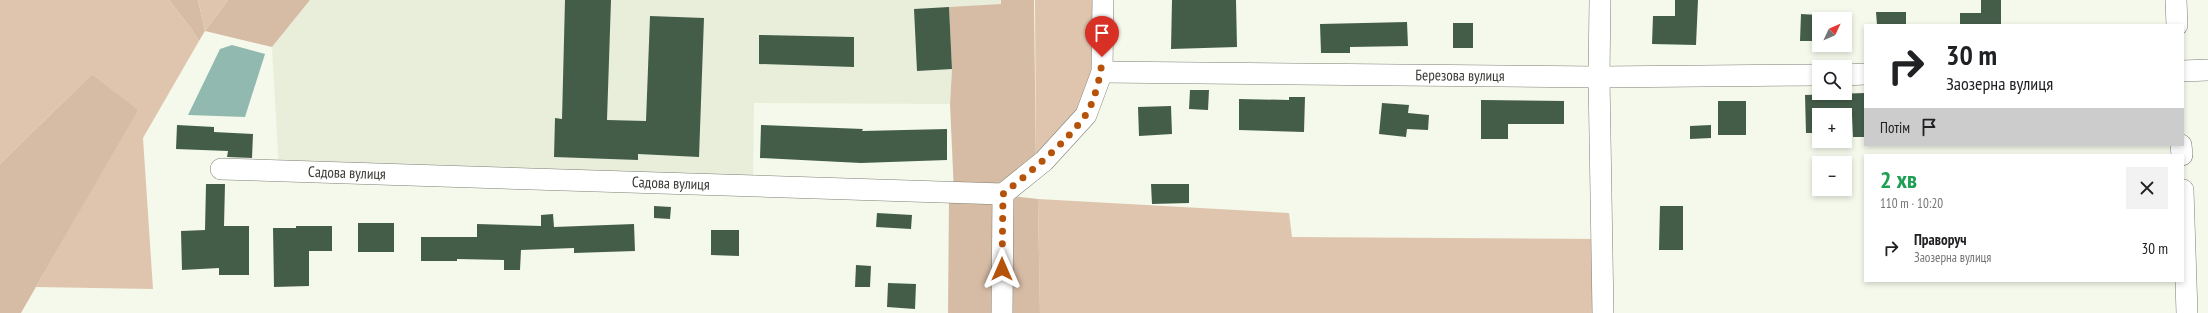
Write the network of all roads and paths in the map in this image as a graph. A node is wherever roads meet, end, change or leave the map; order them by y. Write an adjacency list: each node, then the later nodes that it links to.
1 (1104, 0): 7 (street)
2 (1600, 0): 11 (street)
3 (2176, 0): 4 (street)
4 (2177, 24)
5 (2208, 70): 6 (street)
6 (2184, 71)
7 (1102, 72): 11 (street, Березова вулиця); 13 (street)
8 (1852, 74): 9 (street)
9 (1864, 74)
10 (1812, 75): 11 (street, Березова вулиця)
11 (1599, 77): 16 (street)
12 (220, 168): 13 (street, Садова вулиця)
13 (1003, 194): 15 (street)
14 (2184, 221): 17 (street)
15 (1002, 313)
16 (1603, 313)
17 (2187, 313)

